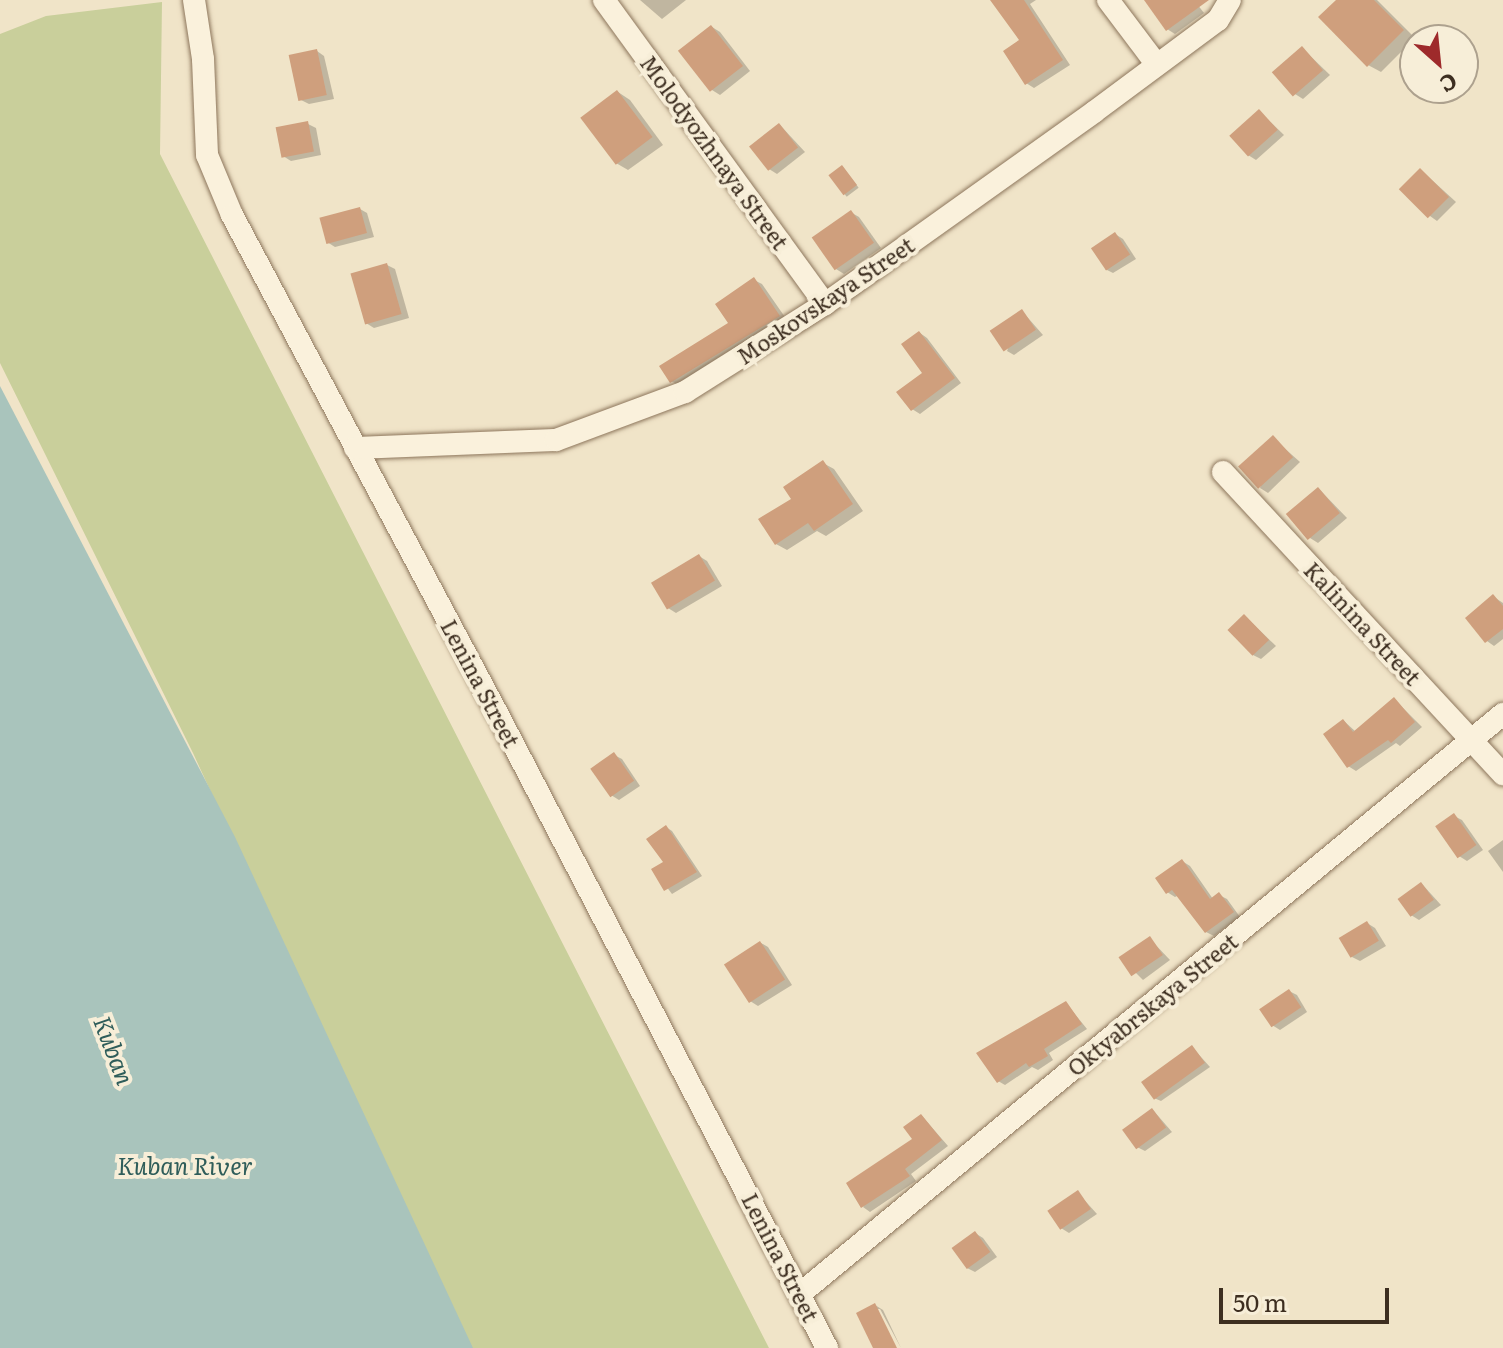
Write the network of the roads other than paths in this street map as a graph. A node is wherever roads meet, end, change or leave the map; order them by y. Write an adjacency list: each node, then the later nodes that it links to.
1 (194, 0): 7 (street, Lenina Street)
2 (604, 0): 6 (street, Molodyozhnaya Street)
3 (1108, 0): 5 (street)
4 (1230, 0): 5 (street, Moskovskaya Street)
5 (1157, 65): 6 (street, Moskovskaya Street)
6 (825, 304): 7 (street, Moskovskaya Street)
7 (355, 448): 12 (street, Lenina Street)
8 (1223, 472): 10 (street, Kalinina Street)
9 (1503, 714): 10 (street, Oktyabrskaya Street)
10 (1472, 740): 11 (street, Kalinina Street); 12 (street, Oktyabrskaya Street)
11 (1503, 774)
12 (801, 1293): 13 (street, Lenina Street)
13 (827, 1348)

